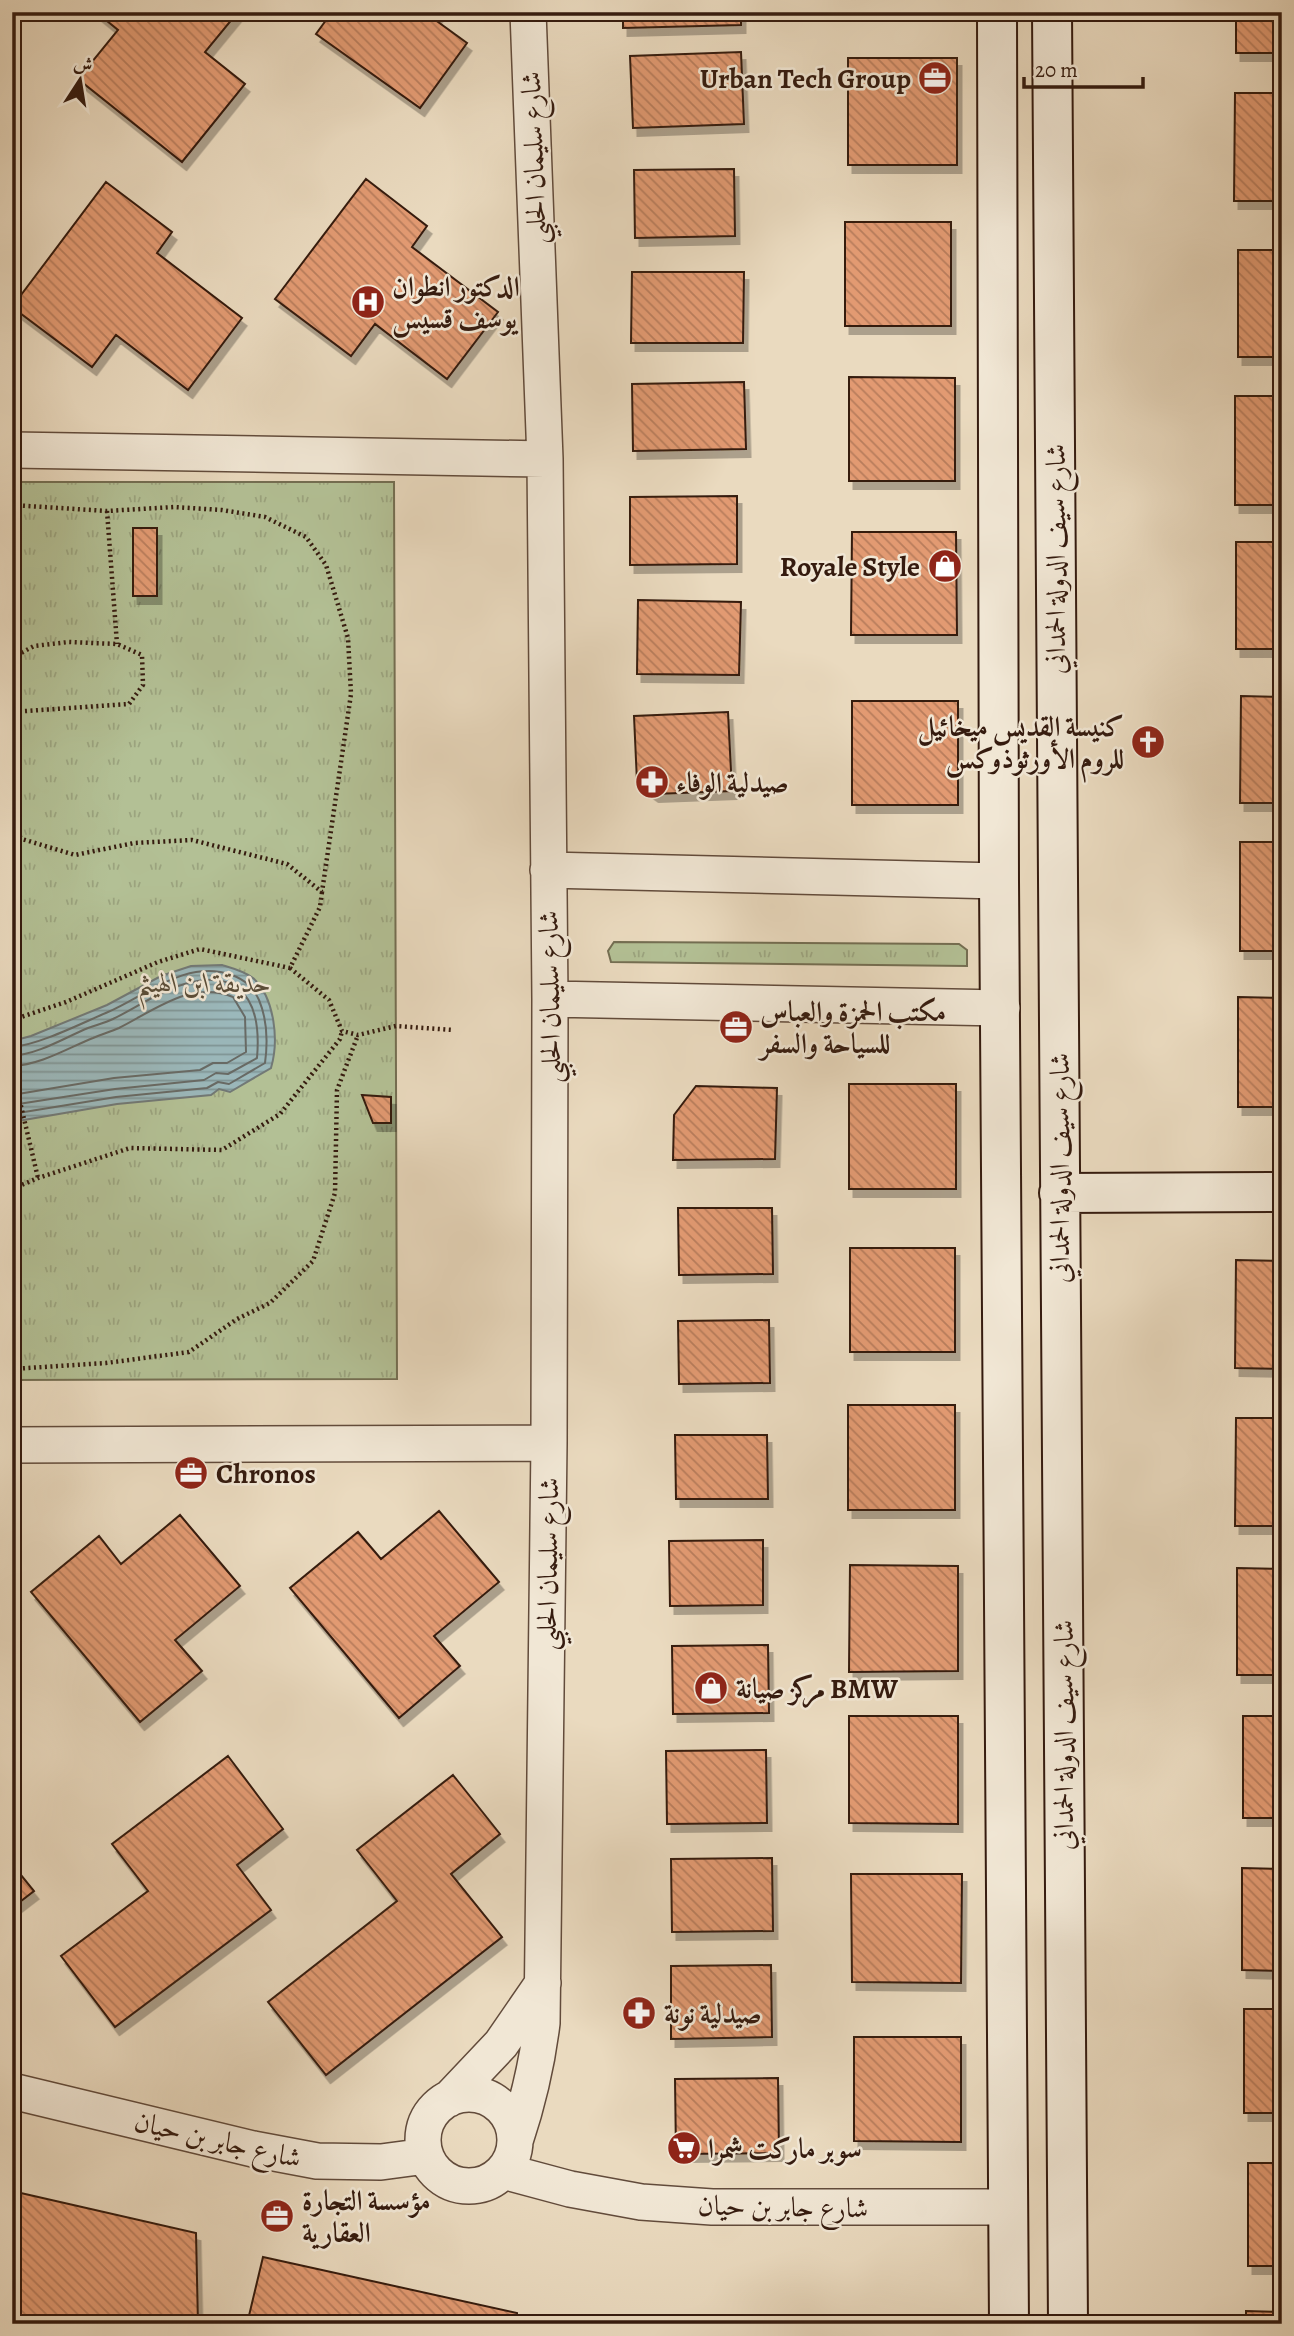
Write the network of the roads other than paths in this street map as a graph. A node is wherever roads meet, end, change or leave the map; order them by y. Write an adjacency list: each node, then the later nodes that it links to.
1 (528, 12): 5 (street, شارع سليمان الحلبي)
2 (997, 12): 7 (main road, شارع سيف الدولة الحمداني)
3 (1052, 12): 11 (main road, شارع سيف الدولة الحمداني)
4 (12, 450): 5 (street)
5 (545, 459): 6 (street, شارع سليمان الحلبي)
6 (548, 870): 7 (street); 8 (street, شارع سليمان الحلبي)
7 (999, 881): 9 (main road, شارع سيف الدولة الحمداني)
8 (550, 999): 9 (street); 12 (street, شارع سليمان الحلبي)
9 (1002, 1008): 19 (main road, شارع سيف الدولة الحمداني)
10 (1282, 1192): 11 (main road)
11 (1059, 1193): 20 (main road, شارع سيف الدولة الحمداني)
12 (549, 1443): 13 (street); 14 (street, شارع سليمان الحلبي)
13 (12, 1445)
14 (543, 1983): 16 (street); 18 (street, شارع سليمان الحلبي)
15 (12, 2091): 17 (street, شارع جابر بن حيان)
16 (449, 2099): 17 (street); 18 (street)
17 (426, 2156): 18 (street)
18 (509, 2156): 19 (street, شارع جابر بن حيان)
19 (1009, 2207): 20 (main road, شارع جابر بن حيان); 21 (main road, شارع سيف الدولة الحمداني)
20 (1067, 2207): 22 (main road, شارع سيف الدولة الحمداني)
21 (1009, 2324)
22 (1068, 2324)

